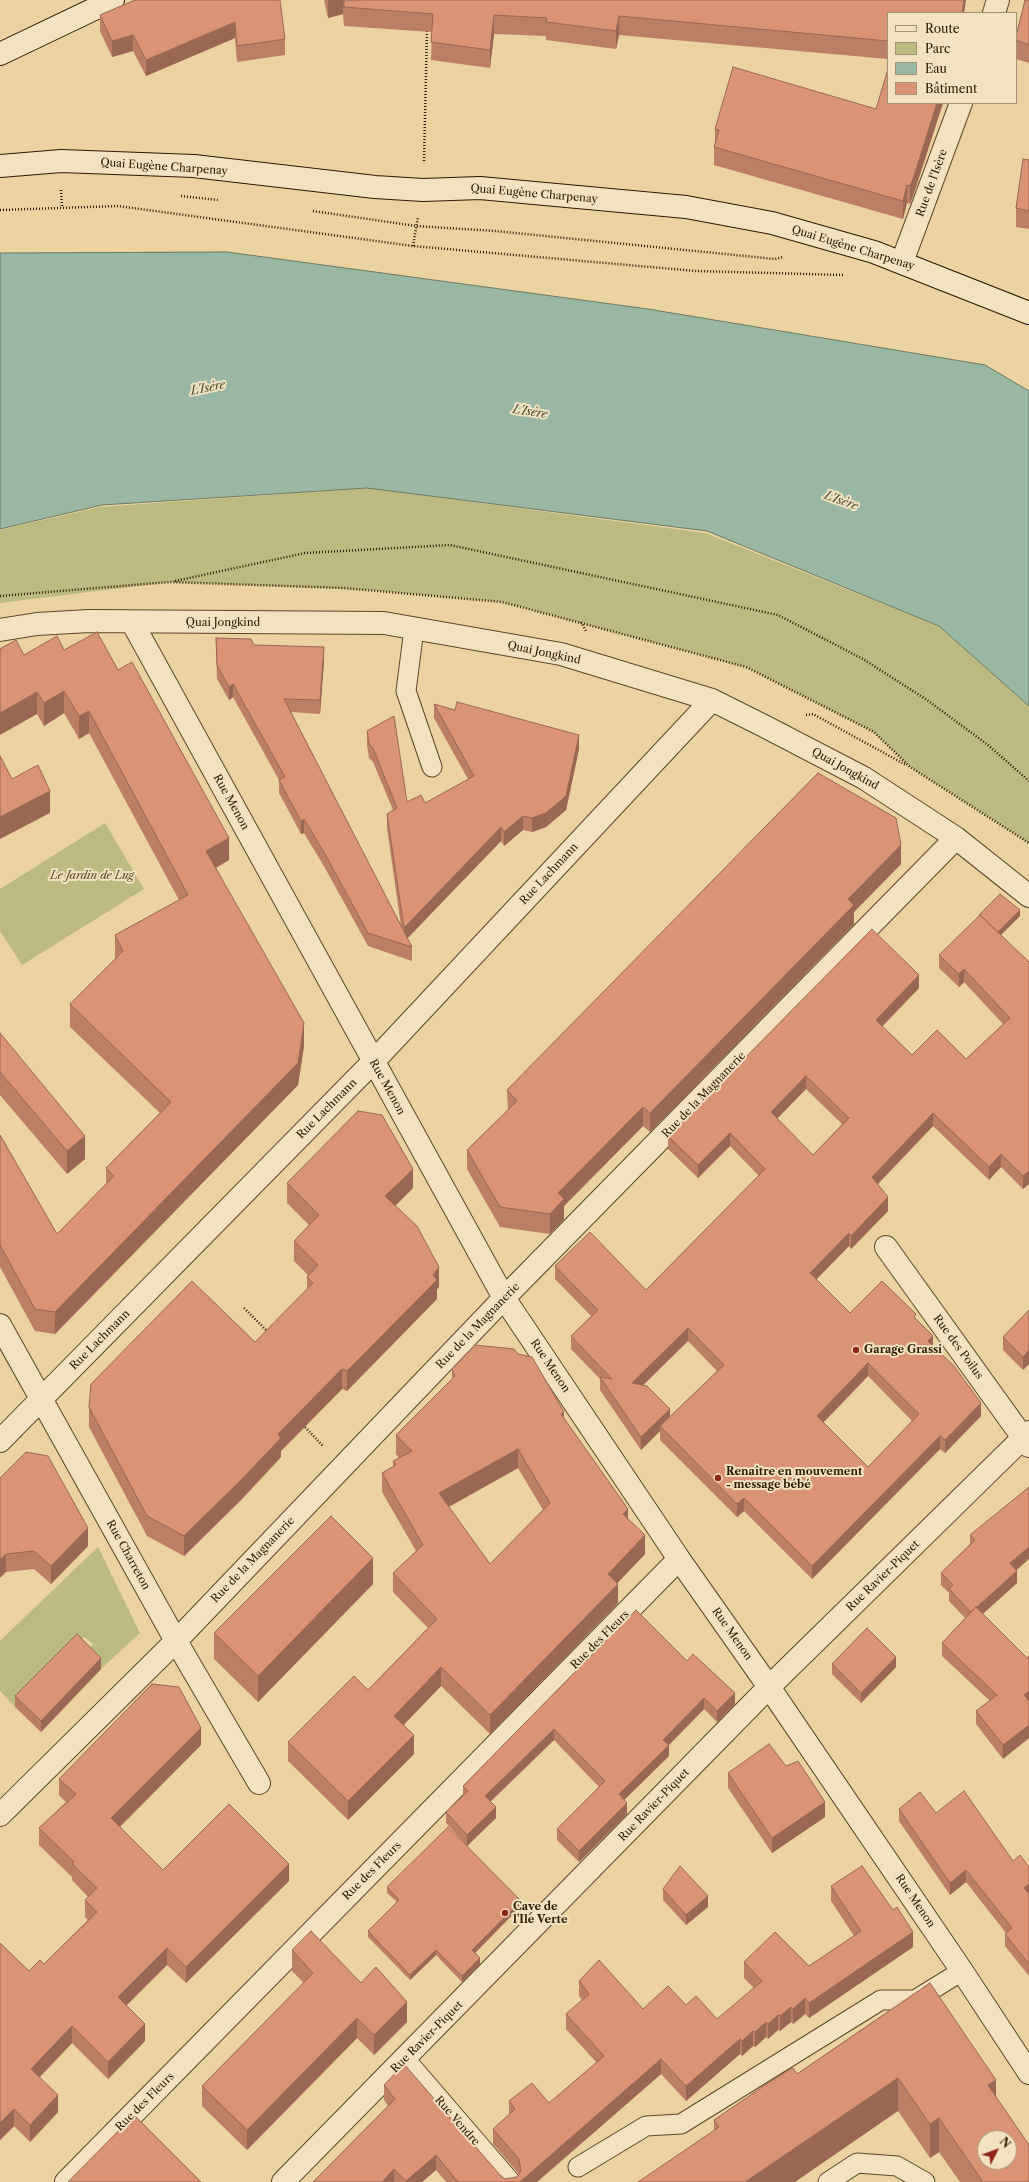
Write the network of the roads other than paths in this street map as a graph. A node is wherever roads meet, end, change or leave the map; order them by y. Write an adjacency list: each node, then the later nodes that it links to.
1 (113, 0): 4 (street)
2 (998, 0): 3 (street)
3 (994, 12)
4 (0, 54)
5 (961, 104): 7 (street, Rue de l'Isère)
6 (0, 166): 7 (street, Quai Eugène Charpenay)
7 (902, 262): 8 (street, Quai Eugène Charpenay)
8 (1029, 313)
9 (132, 622): 10 (street, Quai Jongkind); 11 (street, Quai Jongkind); 16 (street, Rue Menon)
10 (414, 629): 12 (street, Quai Jongkind); 13 (lane)
11 (0, 630)
12 (712, 700): 14 (street, Quai Jongkind); 16 (street, Rue Lachmann)
13 (432, 767)
14 (956, 838): 15 (street, Quai Jongkind); 18 (street, Rue de la Magnanerie)
15 (1029, 896)
16 (373, 1062): 18 (street, Rue Menon); 20 (street, Rue Lachmann)
17 (886, 1247): 21 (street, Rue des Poilus)
18 (504, 1298): 23 (street, Rue Menon); 24 (street, Rue de la Magnanerie)
19 (0, 1325): 20 (street, Rue Charreton)
20 (41, 1400): 22 (street, Rue Lachmann); 24 (street, Rue Charreton)
21 (1027, 1439): 25 (street, Rue Ravier-Piquet)
22 (0, 1441)
23 (679, 1559): 25 (street, Rue Menon); 32 (street, Rue des Fleurs)
24 (176, 1640): 26 (street, Rue Charreton); 27 (street, Rue de la Magnanerie)
25 (770, 1687): 28 (street, Rue Menon); 29 (street, Rue Ravier-Piquet)
26 (259, 1783)
27 (0, 1815)
28 (962, 1971): 30 (street, Rue Menon); 31 (lane)
29 (404, 2060): 33 (street, Rue Ravier-Piquet); 34 (street, Rue Vendre)
30 (1029, 2073)
31 (578, 2167)
32 (66, 2182)
33 (283, 2182)
34 (509, 2182)
35 (828, 2182): 36 (lane)
36 (925, 2182)

